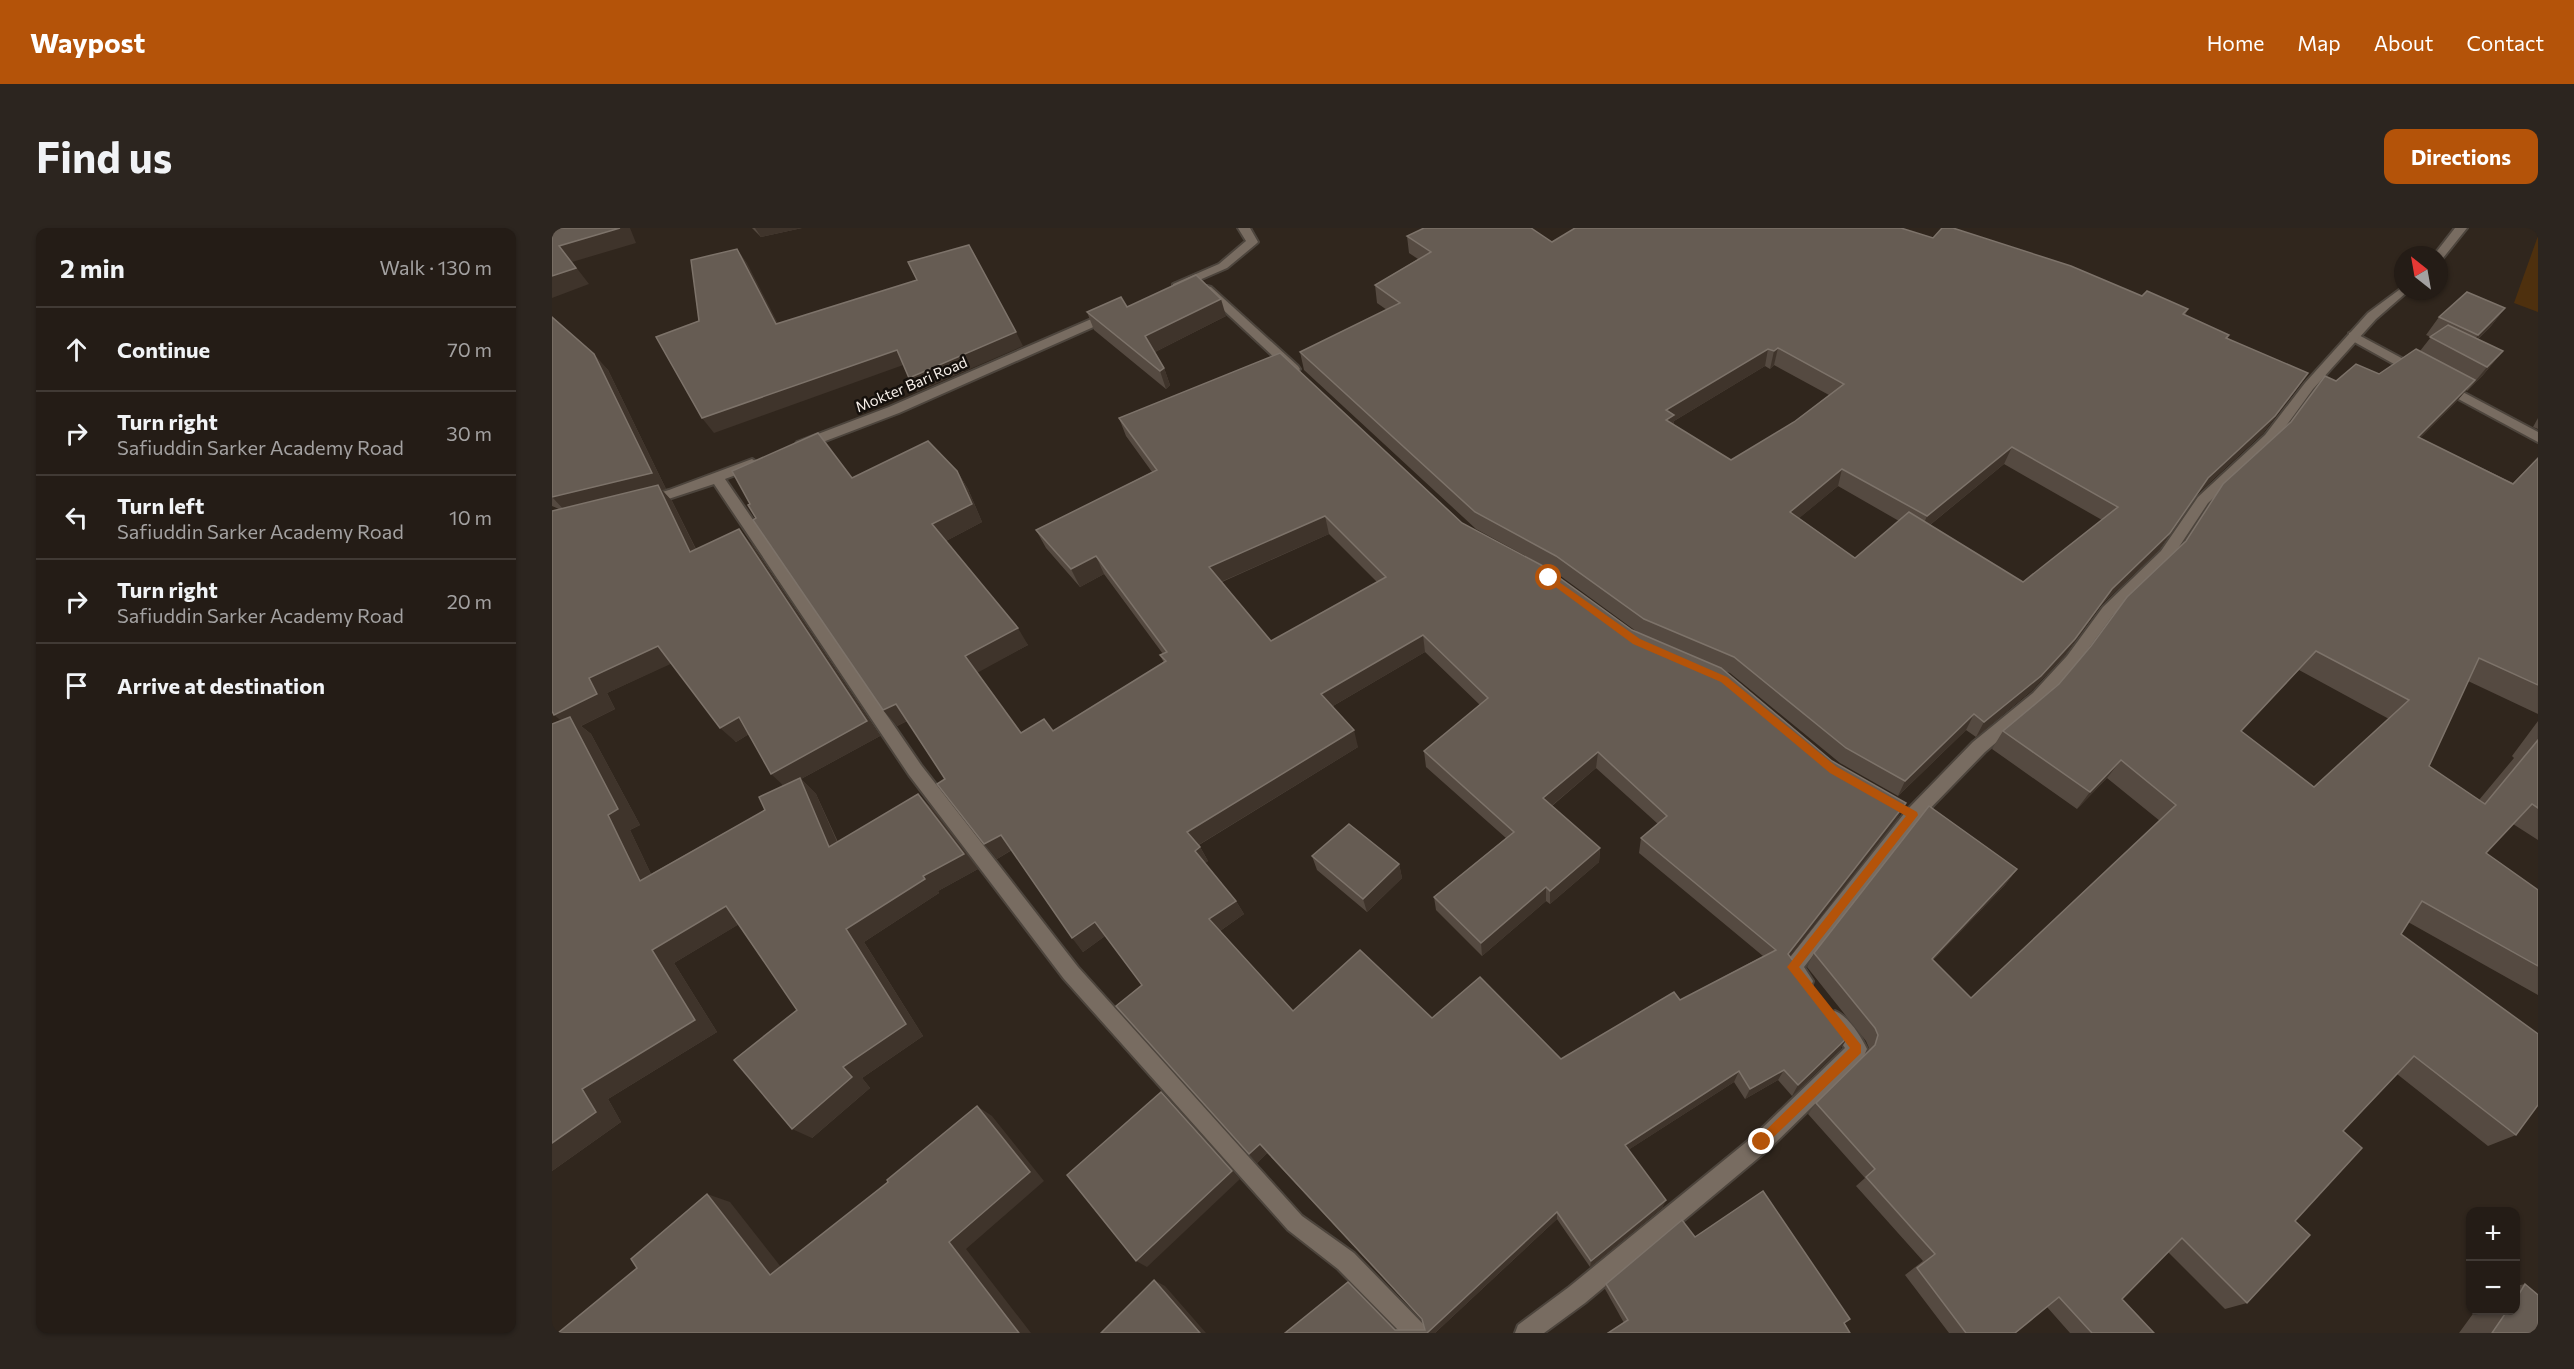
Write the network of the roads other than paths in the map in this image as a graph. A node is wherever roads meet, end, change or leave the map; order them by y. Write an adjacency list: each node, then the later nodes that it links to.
1 (1244, 228): 4 (street)
2 (2461, 228): 3 (street)
3 (2447, 246)
4 (1195, 278): 5 (street); 9 (street)
5 (1163, 292)
6 (2394, 298): 8 (street)
7 (1120, 311): 11 (street, Mokter Bari Road)
8 (2353, 336): 10 (street); 16 (street)
9 (1308, 382)
10 (2538, 438)
11 (795, 448)
12 (761, 461): 13 (street)
13 (717, 478): 14 (street); 15 (street)
14 (630, 505)
15 (1416, 1333)
16 (1526, 1333)

